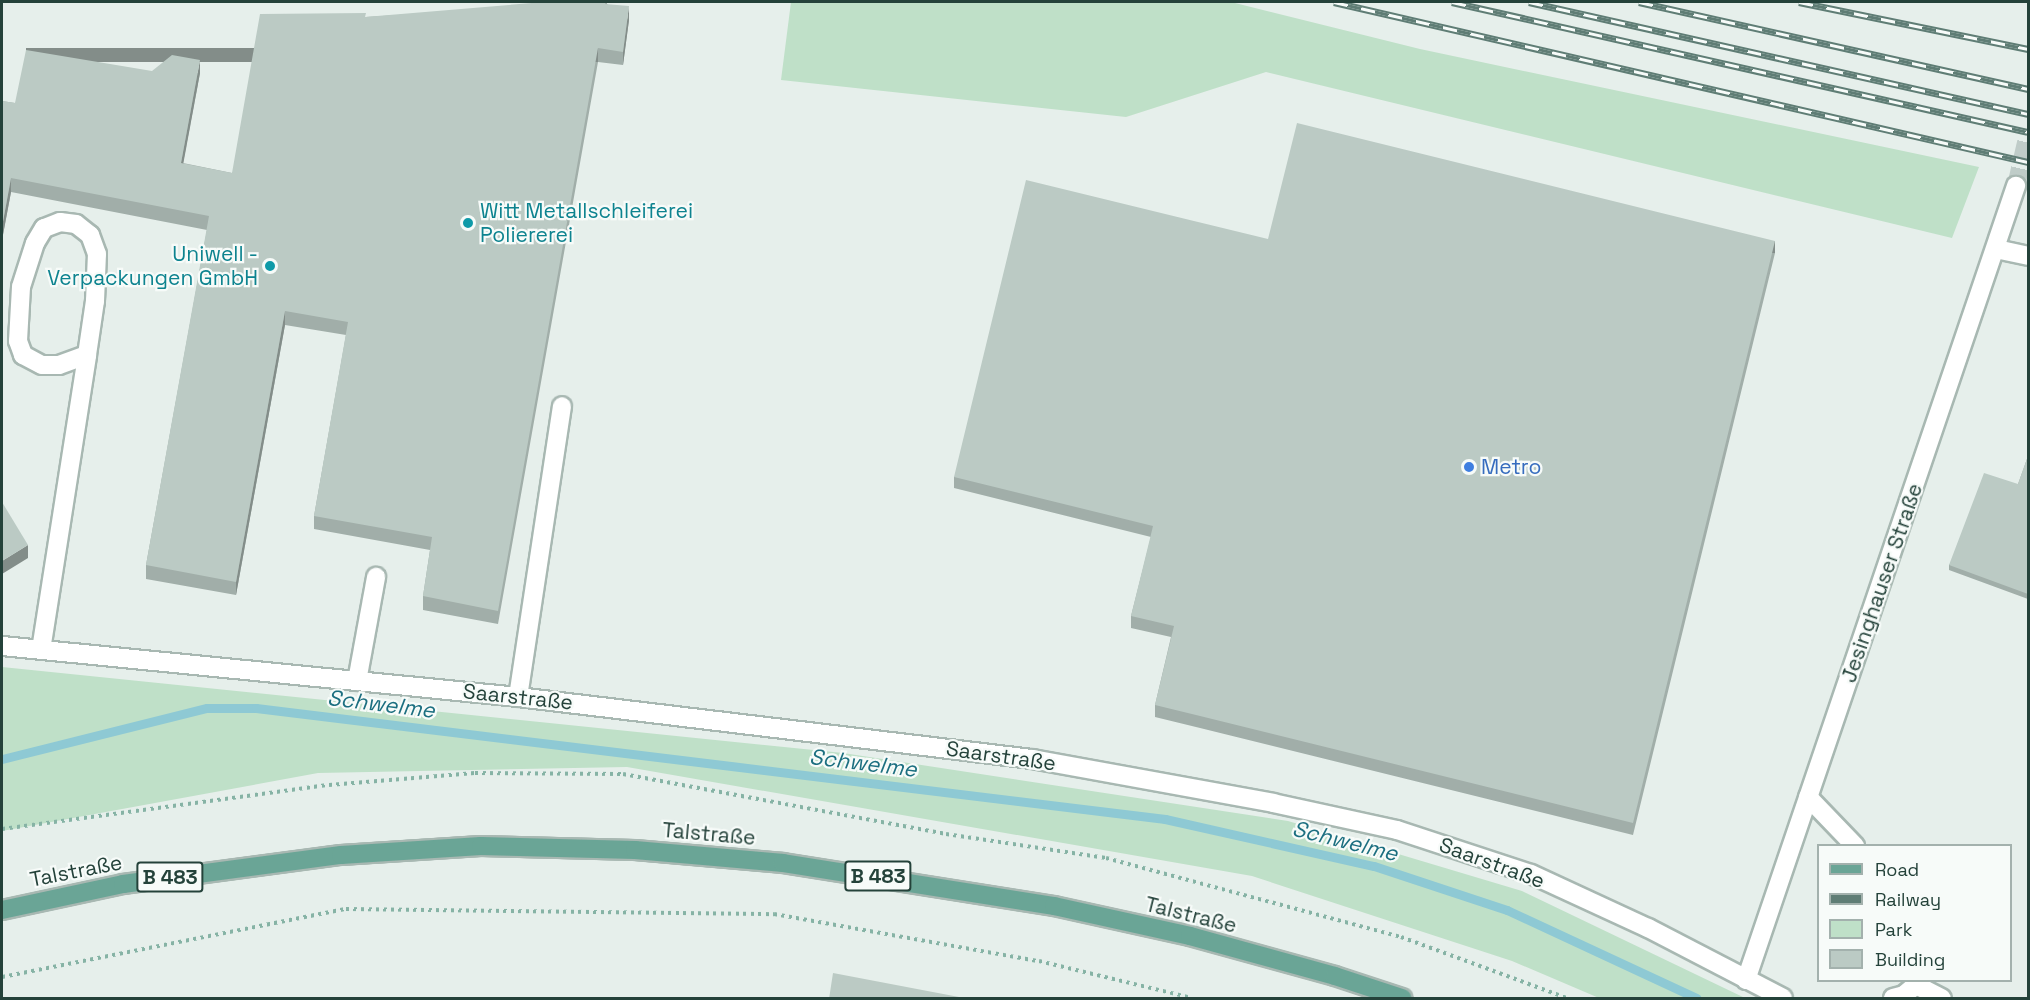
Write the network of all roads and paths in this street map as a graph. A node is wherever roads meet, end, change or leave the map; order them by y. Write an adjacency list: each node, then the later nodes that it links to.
1 (2016, 186): 2 (street, Jesinghauser Straße)
2 (1996, 249): 3 (street); 11 (street, Jesinghauser Straße)
3 (2028, 256)
4 (87, 355): 4 (street); 8 (street)
5 (562, 406): 10 (street)
6 (376, 577): 9 (street)
7 (2, 645): 8 (street, Saarstraße)
8 (41, 650): 9 (street, Saarstraße)
9 (357, 681): 10 (street, Saarstraße)
10 (518, 697): 15 (street, Saarstraße)
11 (1808, 797): 12 (street); 15 (street, Jesinghauser Straße)
12 (1853, 844)
13 (2, 910): 18 (main road, Talstraße / B 483)
14 (2, 977): 17 (path)
15 (1746, 980): 19 (street, Saarstraße)
16 (1919, 983): 20 (street); 21 (street)
17 (1192, 999)
18 (1402, 999)
19 (1783, 999)
20 (1893, 999)
21 (1942, 999)

